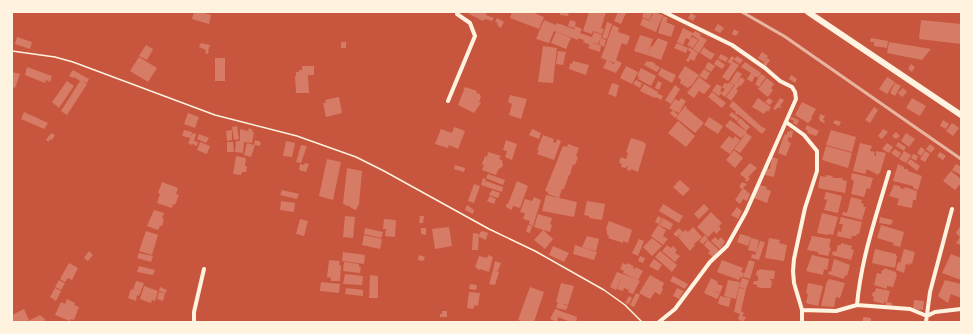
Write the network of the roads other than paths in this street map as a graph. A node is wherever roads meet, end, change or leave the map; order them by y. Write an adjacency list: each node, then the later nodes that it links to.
1 (457, 12): 4 (street)
2 (664, 12): 6 (street)
3 (808, 12): 5 (main road)
4 (448, 101)
5 (961, 115)
6 (786, 122): 12 (street); 15 (street)
7 (889, 172): 10 (street)
8 (952, 209): 13 (street)
9 (204, 269): 14 (street)
10 (857, 305): 12 (street); 13 (street)
11 (961, 309): 13 (street)
12 (802, 310): 16 (street)
13 (927, 316): 17 (street)
14 (194, 322)
15 (659, 322)
16 (802, 322)
17 (926, 322)

